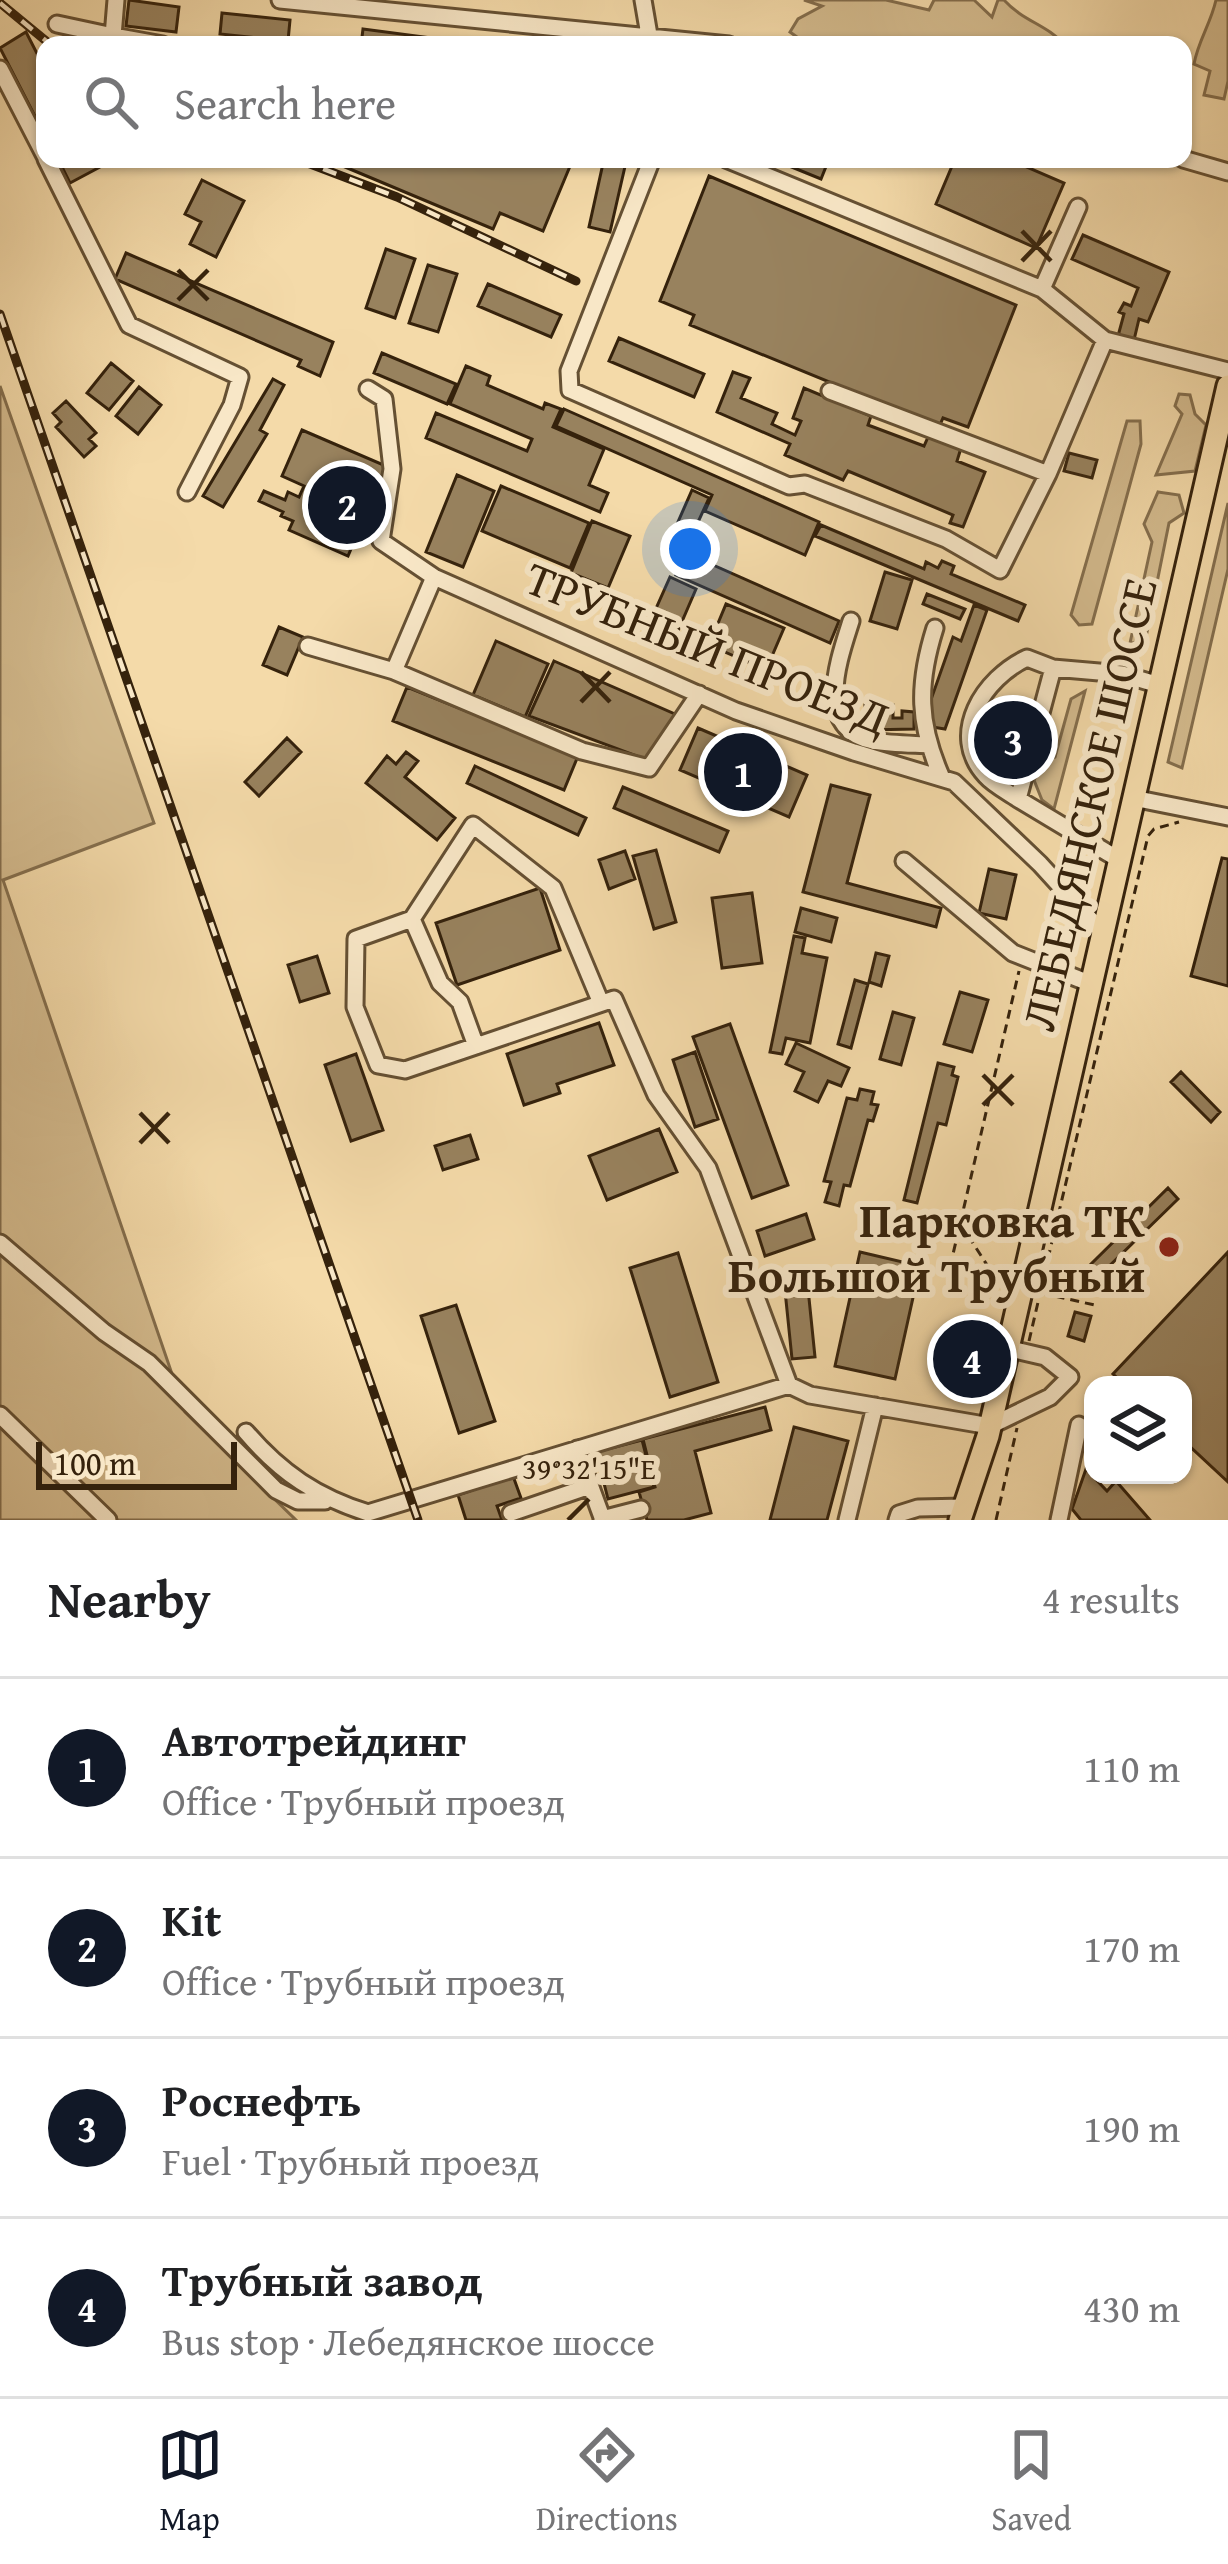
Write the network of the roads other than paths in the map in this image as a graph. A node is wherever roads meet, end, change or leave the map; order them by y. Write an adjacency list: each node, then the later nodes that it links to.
1 (116, 0): 7 (street)
2 (280, 0): 4 (street)
3 (643, 0): 6 (street)
4 (381, 4): 6 (street)
5 (57, 24): 7 (street)
6 (650, 35): 8 (street)
7 (113, 36)
8 (656, 36)
9 (0, 69): 10 (street)
10 (36, 139)
11 (1192, 162): 15 (street)
12 (51, 168): 24 (street)
13 (648, 168): 23 (street)
14 (748, 168): 17 (street)
15 (1228, 172)
16 (1078, 207): 17 (street)
17 (1042, 289): 18 (street)
18 (1105, 340): 19 (street); 23 (street)
19 (1228, 371)
20 (1228, 386): 31 (main road, ЛЕБЕДЯНСКОЕ ШОССЕ)
21 (368, 389): 25 (street, ТРУБНЫЙ ПРОЕЗД)
22 (830, 392): 23 (street)
23 (1048, 474)
24 (187, 492)
25 (434, 577): 30 (street); 32 (street, ТРУБНЫЙ ПРОЕЗД)
26 (850, 621): 33 (street)
27 (935, 628): 33 (street)
28 (308, 646): 30 (street)
29 (1053, 668): 31 (street); 35 (street); 35 (street)
30 (394, 671): 32 (street)
31 (1159, 685): 36 (main road, ЛЕБЕДЯНСКОЕ ШОССЕ)
32 (699, 694): 34 (street, ТРУБНЫЙ ПРОЕЗД)
33 (930, 746): 34 (street)
34 (943, 778): 41 (street, ТРУБНЫЙ ПРОЕЗД)
35 (1018, 799): 38 (street)
36 (1133, 799): 37 (street); 38 (main road, ЛЕБЕДЯНСКОЕ ШОССЕ)
37 (1228, 817)
38 (1118, 859): 41 (main road, ЛЕБЕДЯНСКОЕ ШОССЕ)
39 (904, 861): 42 (street)
40 (412, 919): 43 (street); 44 (street); 44 (street)
41 (1101, 932): 42 (main road, ЛЕБЕДЯНСКОЕ ШОССЕ)
42 (1089, 983): 46 (main road, ЛЕБЕДЯНСКОЕ ШОССЕ)
43 (601, 1004): 44 (street); 47 (street)
44 (476, 1046)
45 (0, 1244): 55 (street)
46 (1017, 1350): 51 (main road, ЛЕБЕДЯНСКОЕ ШОССЕ); 51 (street)
47 (789, 1385): 48 (street); 53 (street)
48 (875, 1406): 51 (street); 62 (street)
49 (0, 1414): 60 (street)
50 (1079, 1425): 64 (street)
51 (990, 1426): 59 (main road, ЛЕБЕДЯНСКОЕ ШОССЕ)
52 (247, 1432): 55 (street)
53 (577, 1449): 54 (street); 58 (street)
54 (590, 1486): 57 (street); 61 (street)
55 (328, 1501): 58 (street)
56 (641, 1509): 61 (street)
57 (512, 1513)
58 (379, 1514)
59 (962, 1514): 63 (street)
60 (108, 1520)
61 (603, 1520)
62 (847, 1520)
63 (897, 1520)
64 (1059, 1520)

